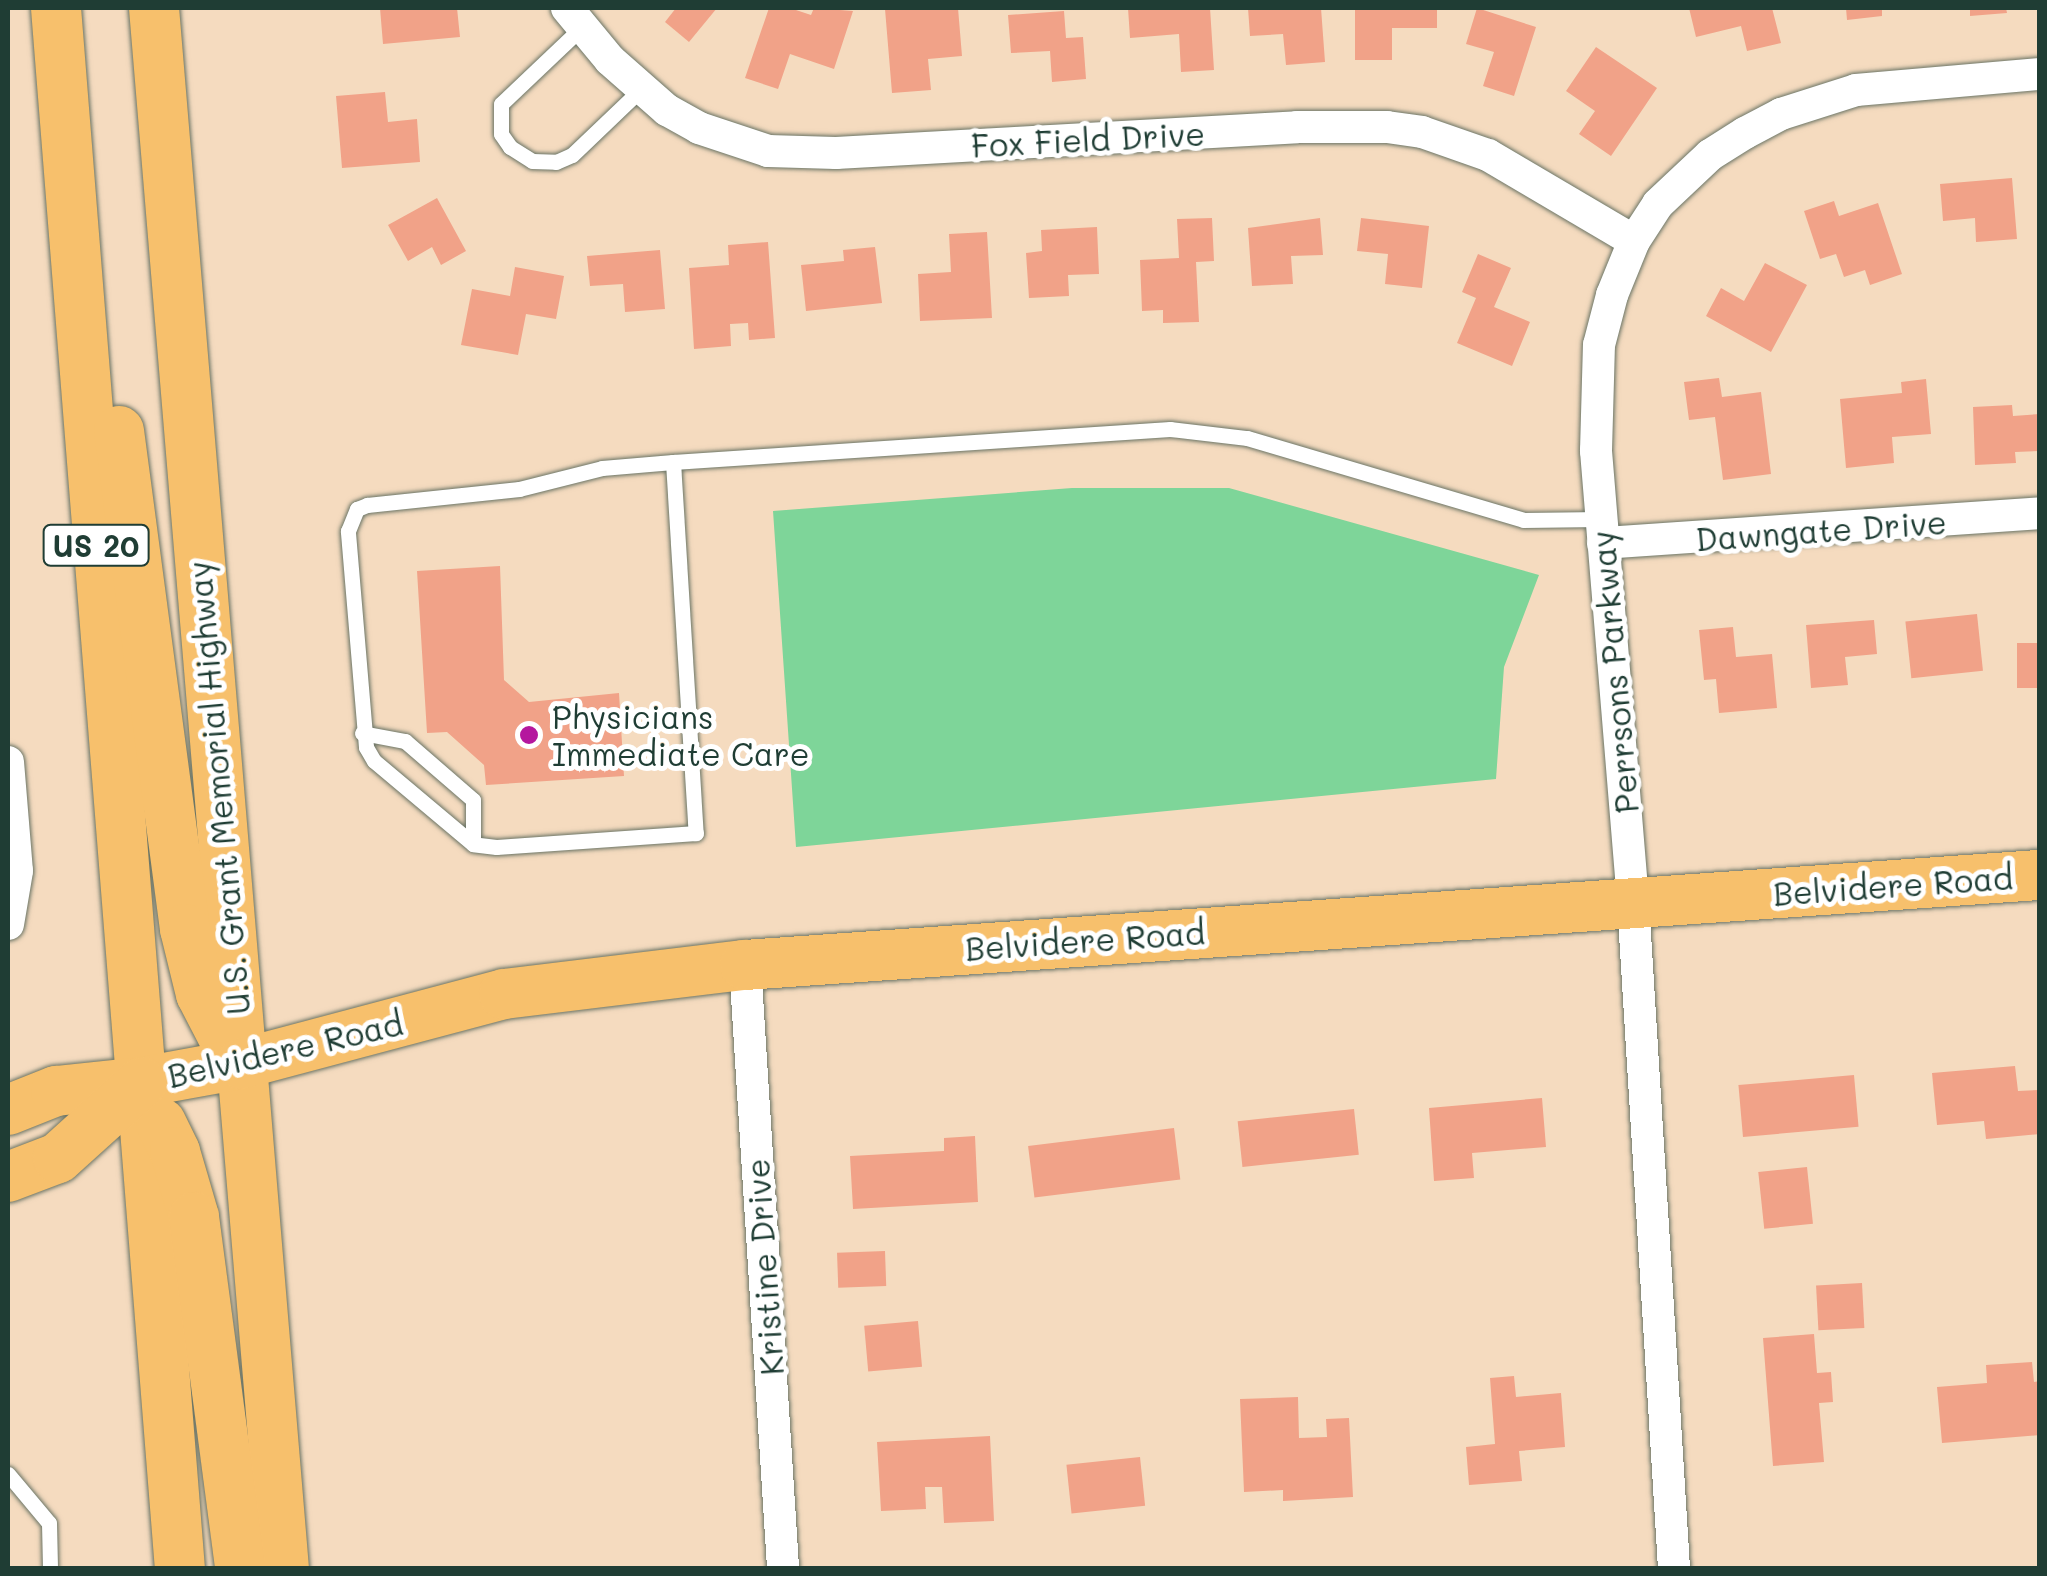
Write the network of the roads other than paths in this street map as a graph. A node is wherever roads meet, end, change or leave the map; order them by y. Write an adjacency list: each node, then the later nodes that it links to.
1 (56, 8): 6 (main road, US 20)
2 (154, 8): 18 (main road, U.S. Grant Memorial Highway / US 20)
3 (574, 18): 5 (street, Fox Field Drive); 5 (lane)
4 (2040, 74): 7 (street, Perrsons Parkway)
5 (642, 90): 7 (street, Fox Field Drive)
6 (72, 204): 18 (main road); 19 (main road, US 20)
7 (1634, 241): 10 (street, Perrsons Parkway)
8 (672, 462): 10 (lane); 11 (lane); 13 (lane)
9 (2040, 513): 10 (street, Dawngate Drive)
10 (1602, 531): 15 (street, Perrsons Parkway)
11 (362, 733): 13 (lane); 13 (lane)
12 (8, 762): 16 (street)
13 (473, 844)
14 (2040, 875): 15 (main road, Belvidere Road)
15 (1634, 901): 17 (main road, Belvidere Road); 28 (street, Perrsons Parkway)
16 (8, 924)
17 (745, 964): 18 (main road, Belvidere Road); 27 (street, Kristine Drive)
18 (241, 1064): 19 (main road, Belvidere Road); 26 (main road, U.S. Grant Memorial Highway / US 20)
19 (142, 1082): 20 (main road, Belvidere Road); 21 (main road); 24 (main road, US 20); 25 (main road)
20 (8, 1110)
21 (8, 1177)
22 (8, 1474): 23 (lane)
23 (50, 1568)
24 (180, 1568)
25 (240, 1568)
26 (284, 1568)
27 (783, 1568)
28 (1674, 1568)

